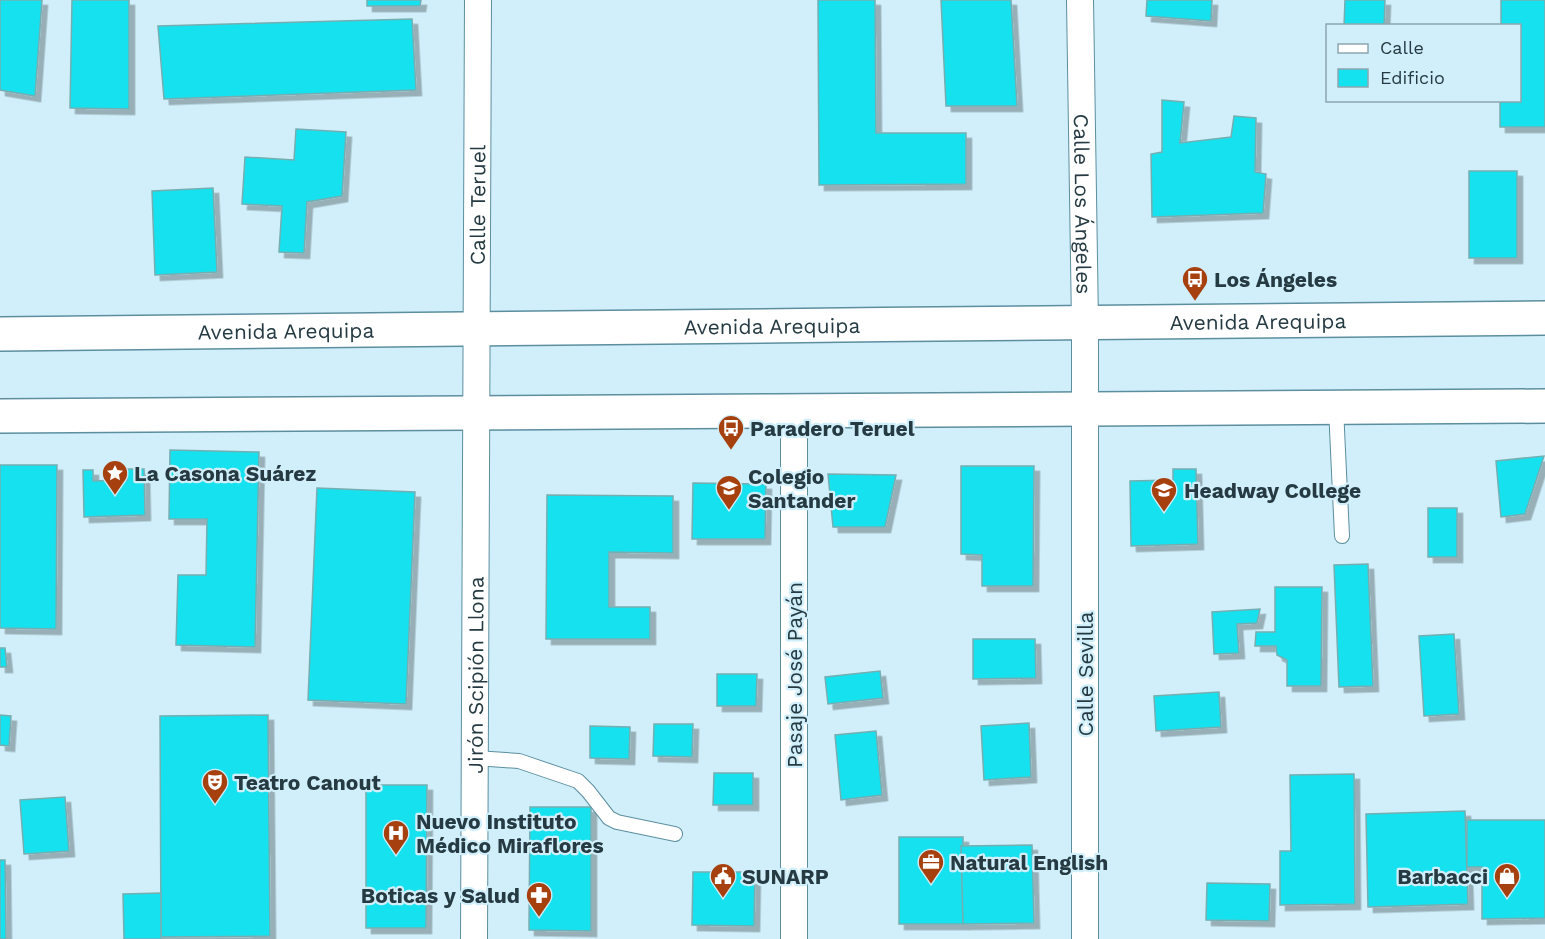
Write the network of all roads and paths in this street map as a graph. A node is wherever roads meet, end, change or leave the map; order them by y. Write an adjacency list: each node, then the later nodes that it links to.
1 (478, 0): 5 (street, Calle Teruel)
2 (1080, 0): 4 (street, Calle Los Ángeles)
3 (1545, 318): 4 (main road, Avenida Arequipa)
4 (1085, 324): 5 (main road, Avenida Arequipa); 9 (street, Calle Los Ángeles)
5 (476, 328): 6 (main road, Avenida Arequipa); 10 (street, Calle Teruel)
6 (0, 334)
7 (1545, 406): 8 (main road)
8 (1336, 408): 9 (main road); 13 (lane)
9 (1086, 409): 11 (main road); 18 (street, Calle Sevilla)
10 (477, 411): 11 (main road); 12 (main road); 14 (street, Jirón Scipión Llona)
11 (794, 412): 17 (street, Pasaje José Payán)
12 (0, 416)
13 (1342, 536)
14 (475, 759): 15 (lane); 16 (street, Jirón Scipión Llona)
15 (675, 834)
16 (474, 939)
17 (794, 939)
18 (1085, 939)

